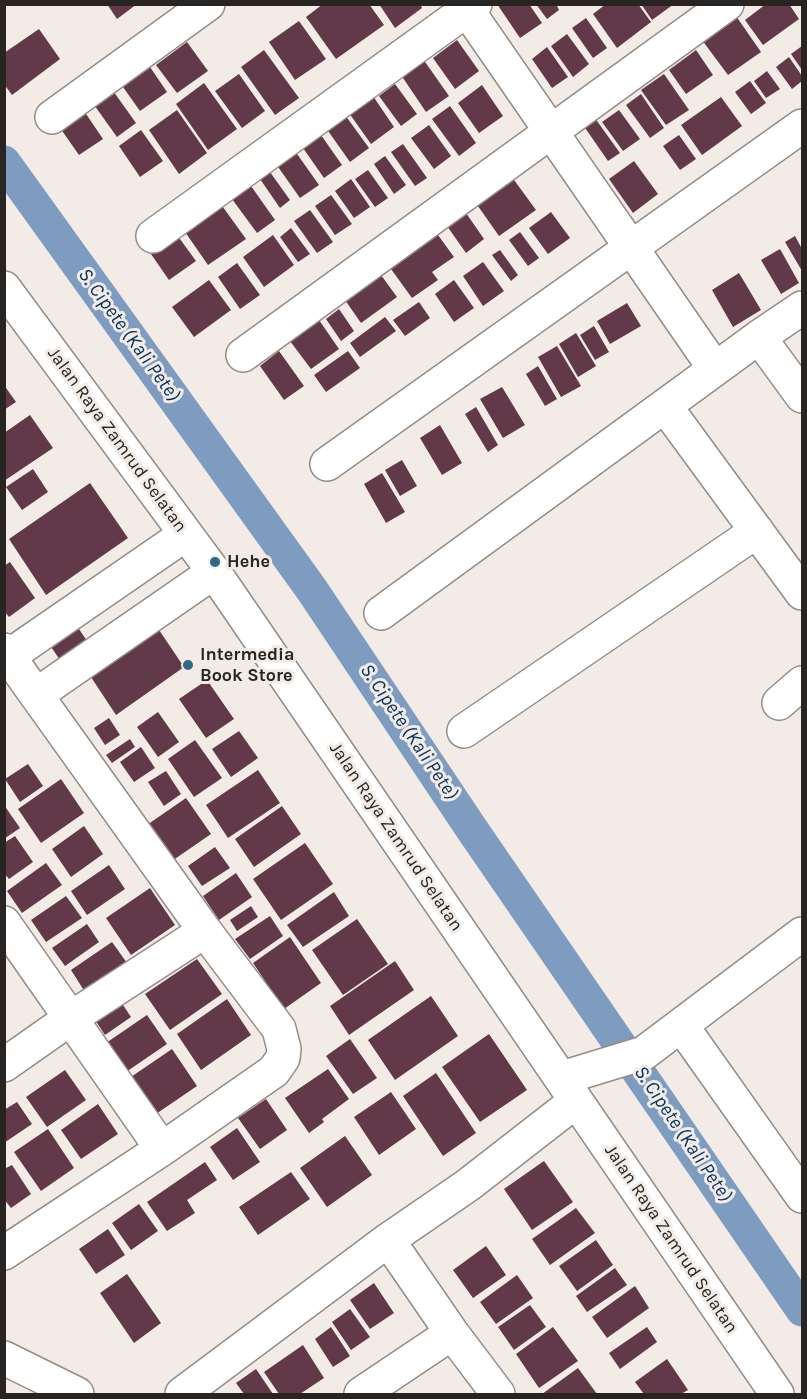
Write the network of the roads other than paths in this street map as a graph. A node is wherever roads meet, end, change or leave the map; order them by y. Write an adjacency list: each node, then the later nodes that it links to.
1 (208, 4): 4 (street)
2 (727, 4): 6 (street)
3 (468, 6): 6 (street); 7 (street)
4 (52, 117)
5 (802, 126): 8 (street)
6 (551, 132): 8 (street); 12 (street)
7 (153, 236)
8 (631, 248): 13 (street); 16 (street)
9 (4, 288): 18 (street, Jalan Raya Zamrud Selatan)
10 (802, 308): 11 (street)
11 (759, 337): 13 (street); 14 (street)
12 (243, 355)
13 (715, 369): 15 (street)
14 (802, 396)
15 (665, 406): 17 (street); 21 (street)
16 (327, 464)
17 (757, 531): 20 (street); 23 (street)
18 (186, 534): 19 (street, Jalan Raya Zamrud Selatan); 22 (street)
19 (214, 572): 22 (street); 30 (street, Jalan Raya Zamrud Selatan)
20 (802, 593)
21 (381, 613)
22 (15, 673): 25 (street)
23 (464, 731)
24 (4, 923): 27 (street)
25 (205, 931): 27 (street); 31 (street)
26 (802, 934): 28 (street)
27 (71, 1018): 29 (street); 31 (street)
28 (681, 1025): 30 (street); 32 (street)
29 (4, 1065)
30 (571, 1084): 33 (street); 41 (street, Jalan Raya Zamrud Selatan)
31 (162, 1149): 34 (street)
32 (802, 1196)
33 (388, 1240): 35 (street); 38 (street)
34 (4, 1253)
35 (452, 1333): 39 (street); 40 (street)
36 (4, 1358): 37 (street)
37 (77, 1395)
38 (182, 1395)
39 (361, 1395)
40 (498, 1395)
41 (777, 1395)

